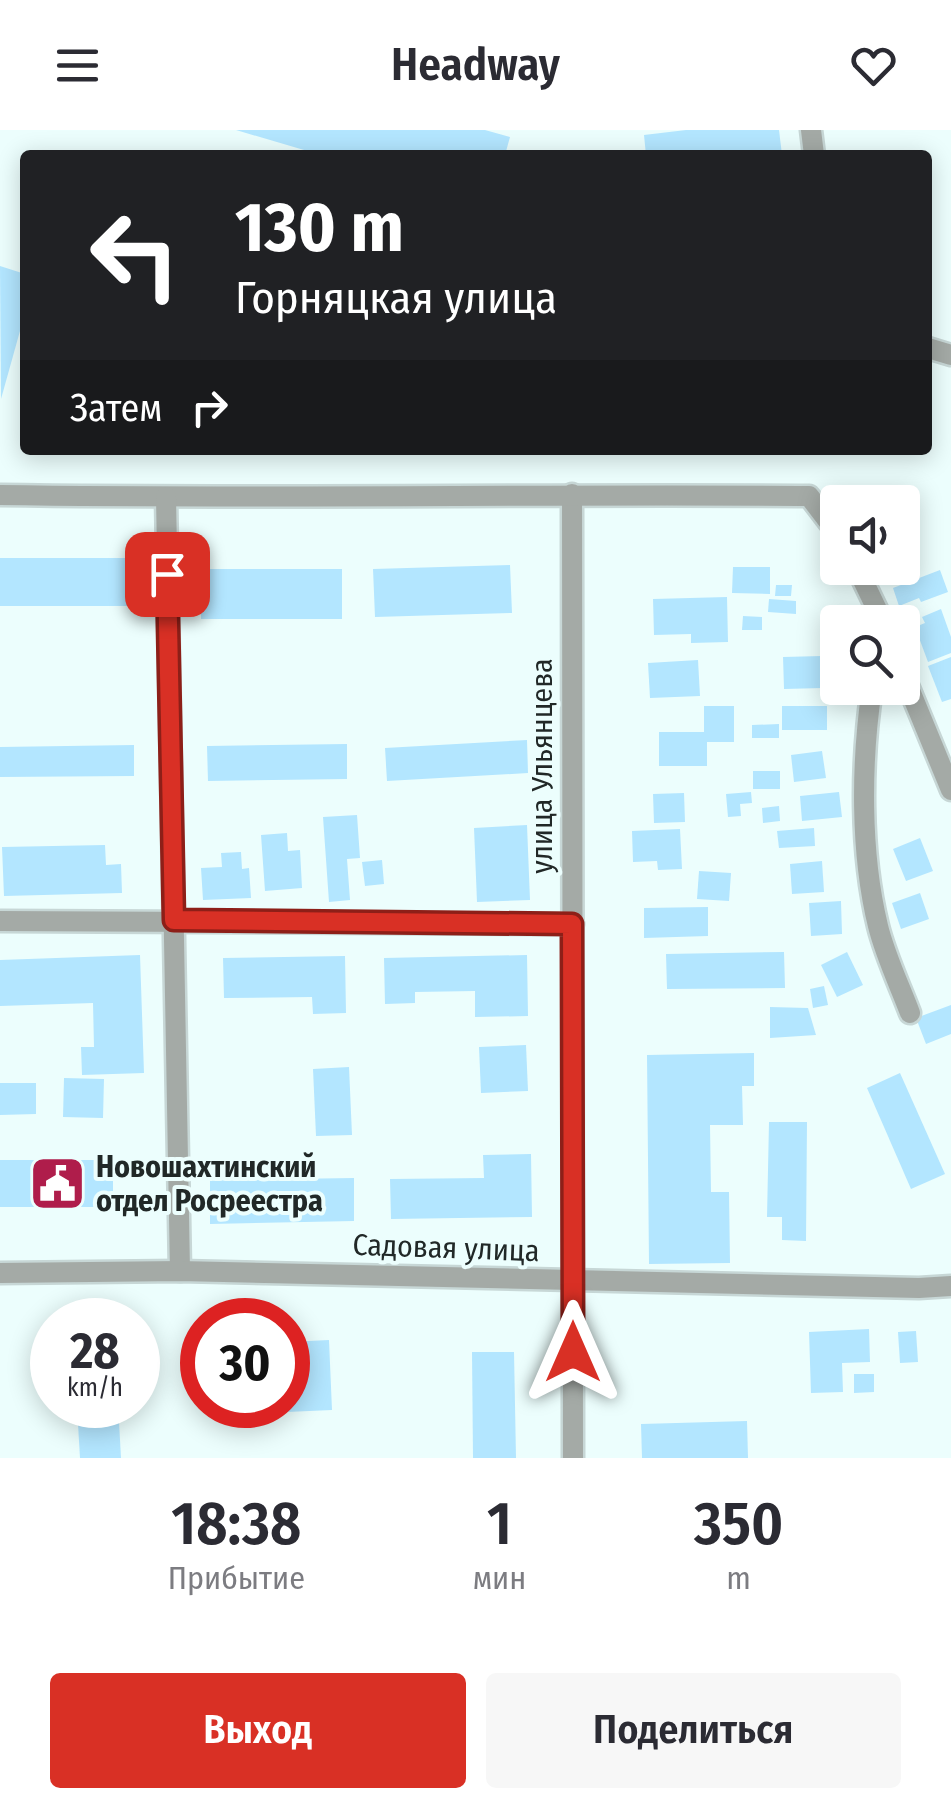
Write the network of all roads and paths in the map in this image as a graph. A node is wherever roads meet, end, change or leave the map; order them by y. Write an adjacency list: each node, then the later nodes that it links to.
1 (572, 494): 3 (street); 4 (street); 10 (street, улица Ульянцева)
2 (0, 496): 3 (street)
3 (166, 498): 8 (street)
4 (820, 510)
5 (869, 705): 11 (street)
6 (916, 705): 7 (street)
7 (951, 790)
8 (174, 920): 9 (street); 10 (street); 12 (street)
9 (0, 921)
10 (572, 924): 14 (street, улица Ульянцева)
11 (910, 1013)
12 (180, 1271): 13 (street, Садовая улица); 14 (street, Садовая улица)
13 (0, 1273)
14 (573, 1282): 15 (street, Садовая улица); 16 (street, улица Ульянцева)
15 (951, 1286)
16 (573, 1458)

